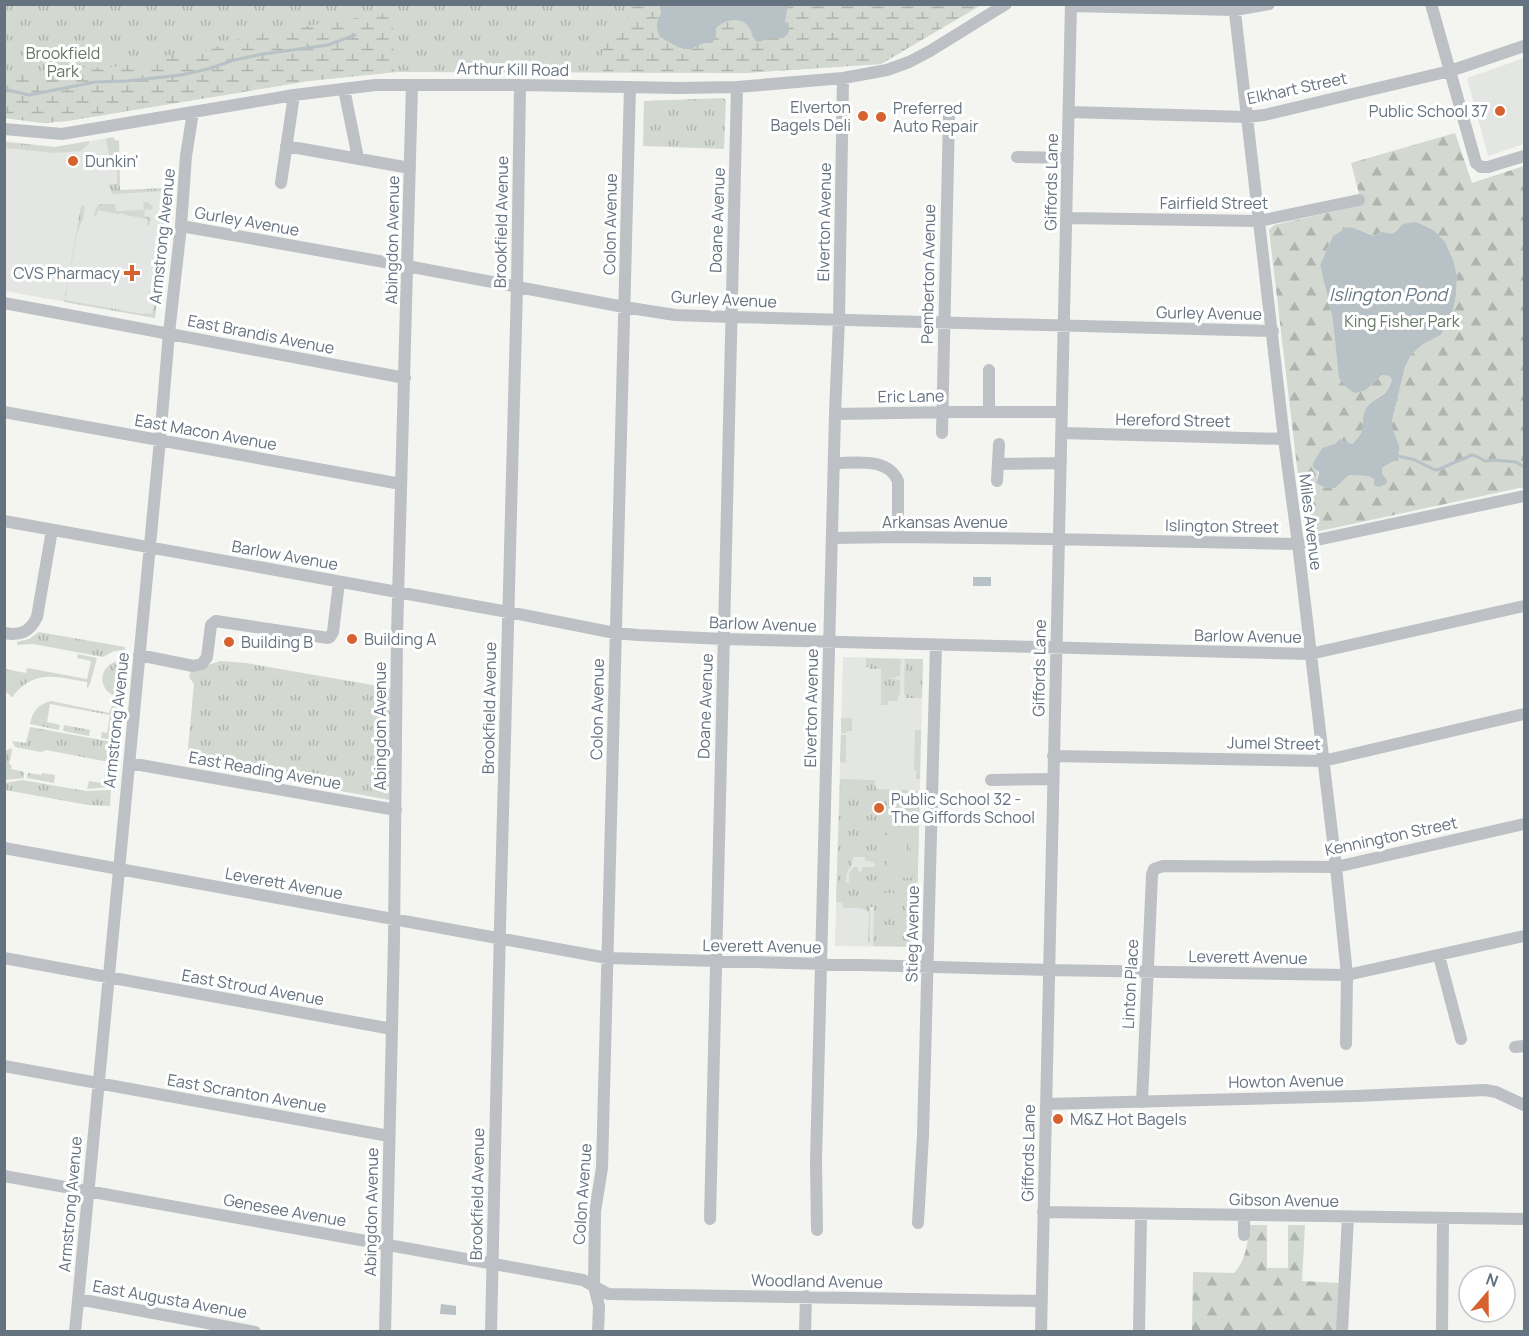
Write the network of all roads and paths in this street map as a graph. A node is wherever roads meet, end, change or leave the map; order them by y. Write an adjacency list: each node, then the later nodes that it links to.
1 (1006, 4): 8 (street, Arthur Kill Road)
2 (1269, 4): 5 (street)
3 (1431, 4): 7 (street)
4 (1071, 5): 5 (street); 16 (street, Giffords Lane)
5 (1235, 7): 18 (street, Miles Avenue)
6 (1524, 46): 7 (street, Elkhart Street)
7 (1450, 71): 18 (street, Elkhart Street); 21 (street)
8 (843, 78): 12 (street, Arthur Kill Road); 36 (street, Elverton Avenue)
9 (412, 85): 10 (street, Arthur Kill Road); 13 (street, Arthur Kill Road); 25 (street, Abingdon Avenue)
10 (520, 85): 11 (street, Arthur Kill Road); 32 (street, Brookfield Avenue)
11 (630, 87): 12 (street, Arthur Kill Road); 34 (street, Colon Avenue)
12 (737, 87): 35 (street, Doane Avenue)
13 (344, 88): 14 (street, Arthur Kill Road); 23 (street)
14 (294, 95): 15 (street, Arthur Kill Road); 20 (street)
15 (193, 112): 19 (street, Arthur Kill Road); 30 (street, Armstrong Avenue)
16 (1069, 112): 18 (street, Elkhart Street); 24 (street, Giffords Lane)
17 (949, 115): 37 (street, Pemberton Avenue)
18 (1247, 117): 29 (street, Miles Avenue)
19 (4, 129)
20 (286, 146): 23 (street); 26 (street)
21 (1524, 156)
22 (1017, 157): 24 (street)
23 (358, 158): 25 (street)
24 (1068, 158): 28 (street, Giffords Lane)
25 (410, 168): 31 (street, Abingdon Avenue)
26 (281, 183)
27 (1359, 200): 29 (street, Fairfield Street)
28 (1067, 218): 29 (street, Fairfield Street); 38 (street, Giffords Lane)
29 (1259, 221): 39 (street, Miles Avenue)
30 (181, 226): 31 (street, Gurley Avenue); 40 (street, Armstrong Avenue)
31 (407, 266): 32 (street, Gurley Avenue); 42 (street, Abingdon Avenue)
32 (517, 287): 34 (street, Gurley Avenue); 69 (street, Brookfield Avenue)
33 (4, 303): 40 (street, East Brandis Avenue)
34 (624, 307): 35 (street, Gurley Avenue); 71 (street, Colon Avenue)
35 (731, 317): 36 (street, Gurley Avenue); 72 (street, Doane Avenue)
36 (838, 319): 37 (street, Gurley Avenue); 47 (street, Elverton Avenue)
37 (943, 323): 38 (street, Gurley Avenue); 46 (street, Pemberton Avenue)
38 (1064, 326): 39 (street, Gurley Avenue); 45 (street, Giffords Lane)
39 (1272, 331): 50 (street, Miles Avenue)
40 (169, 333): 42 (street, East Brandis Avenue); 51 (street, Armstrong Avenue)
41 (989, 370): 43 (street)
42 (405, 378): 57 (street, Abingdon Avenue)
43 (989, 411): 45 (street, Eric Lane); 46 (street, Eric Lane)
44 (4, 412): 51 (street, East Macon Avenue)
45 (1062, 412): 49 (street, Giffords Lane)
46 (942, 413): 47 (street, Eric Lane); 48 (street, Pemberton Avenue)
47 (835, 414): 53 (street, Elverton Avenue)
48 (942, 433)
49 (1062, 434): 50 (street, Hereford Street); 54 (street, Giffords Lane)
50 (1284, 439): 64 (street, Miles Avenue)
51 (160, 440): 57 (street, East Macon Avenue); 65 (street, Armstrong Avenue)
52 (999, 444): 55 (street)
53 (834, 463): 61 (street); 62 (street, Elverton Avenue)
54 (1061, 463): 55 (street); 63 (street, Giffords Lane)
55 (998, 464): 56 (street)
56 (997, 481)
57 (401, 484): 67 (street, Abingdon Avenue)
58 (1524, 496): 64 (street, Islington Street)
59 (4, 521): 60 (street, Barlow Avenue)
60 (52, 530): 65 (street, Barlow Avenue); 70 (street)
61 (898, 537): 62 (street, Arkansas Avenue); 63 (street, Arkansas Avenue)
62 (832, 538): 73 (street, Elverton Avenue)
63 (1059, 539): 64 (street, Islington Street); 75 (street, Giffords Lane)
64 (1298, 544): 76 (street, Miles Avenue)
65 (150, 548): 66 (street, Barlow Avenue); 77 (street, Armstrong Avenue)
66 (339, 582): 67 (street, Barlow Avenue); 77 (street)
67 (399, 592): 69 (street, Barlow Avenue); 84 (street, Abingdon Avenue)
68 (1524, 606): 76 (street, Barlow Avenue)
69 (508, 612): 71 (street, Barlow Avenue); 92 (street, Brookfield Avenue)
70 (4, 633)
71 (615, 633): 72 (street, Barlow Avenue); 95 (street, Colon Avenue)
72 (724, 639): 73 (street, Barlow Avenue); 96 (street, Doane Avenue)
73 (830, 642): 74 (street, Barlow Avenue); 97 (street, Elverton Avenue)
74 (936, 645): 75 (street, Barlow Avenue); 98 (street, Stieg Avenue)
75 (1056, 648): 76 (street, Barlow Avenue); 79 (street, Giffords Lane)
76 (1310, 654): 80 (street, Miles Avenue)
77 (139, 656): 81 (street, Armstrong Avenue)
78 (1524, 714): 80 (street, Jumel Street)
79 (1053, 756): 80 (street, Jumel Street); 82 (street, Giffords Lane)
80 (1323, 761): 87 (street, Miles Avenue)
81 (129, 763): 84 (street, East Reading Avenue); 88 (street, Armstrong Avenue)
82 (1053, 779): 83 (street); 99 (street, Giffords Lane)
83 (991, 780)
84 (396, 810): 90 (street, Abingdon Avenue)
85 (1524, 824): 87 (street, Kennington Street)
86 (4, 848): 88 (street, Leverett Avenue)
87 (1336, 867): 89 (street, Kennington Street); 101 (street, Miles Avenue)
88 (119, 869): 90 (street, Leverett Avenue); 102 (street, Armstrong Avenue)
89 (1154, 869): 100 (street, Linton Place)
90 (394, 920): 92 (street, Leverett Avenue); 103 (street, Abingdon Avenue)
91 (1524, 936): 93 (street, Leverett Avenue)
92 (500, 940): 95 (street, Leverett Avenue); 125 (street, Brookfield Avenue)
93 (1438, 956): 101 (street, Leverett Avenue); 104 (street)
94 (4, 958): 102 (street, East Stroud Avenue)
95 (607, 958): 96 (street, Leverett Avenue); 126 (street, Colon Avenue)
96 (715, 961): 97 (street, Leverett Avenue); 118 (street, Doane Avenue)
97 (821, 964): 98 (street, Leverett Avenue); 122 (street, Elverton Avenue)
98 (928, 966): 99 (street, Leverett Avenue); 121 (street, Stieg Avenue)
99 (1049, 970): 100 (street, Leverett Avenue); 109 (street, Giffords Lane)
100 (1147, 971): 101 (street, Leverett Avenue); 108 (street, Linton Place)
101 (1347, 975): 105 (street, Miles Avenue)
102 (108, 977): 103 (street, East Stroud Avenue); 107 (street, Armstrong Avenue)
103 (392, 1029): 111 (street, Abingdon Avenue)
104 (1461, 1039)
105 (1346, 1044)
106 (4, 1066): 107 (street, East Scranton Avenue)
107 (99, 1083): 111 (street, East Scranton Avenue); 113 (street, Armstrong Avenue)
108 (1142, 1102): 109 (street, Howton Avenue); 110 (street, Howton Avenue)
109 (1046, 1104): 114 (street, Giffords Lane)
110 (1524, 1105)
111 (389, 1136): 124 (street, Abingdon Avenue)
112 (4, 1176): 113 (street, Genesee Avenue)
113 (88, 1191): 124 (street, Genesee Avenue); 128 (street, Armstrong Avenue)
114 (1043, 1212): 115 (street, Gibson Avenue); 129 (street, Giffords Lane)
115 (1142, 1214): 116 (street, Gibson Avenue); 137 (street)
116 (1244, 1216): 117 (street, Gibson Avenue); 123 (street)
117 (1348, 1217): 119 (street, Gibson Avenue); 138 (street)
118 (710, 1219)
119 (1443, 1219): 120 (street, Gibson Avenue); 139 (street)
120 (1524, 1219)
121 (918, 1223)
122 (817, 1230)
123 (1244, 1235)
124 (386, 1246): 125 (street, Genesee Avenue); 132 (street, Abingdon Avenue)
125 (492, 1264): 126 (street, Genesee Avenue); 133 (street, Brookfield Avenue)
126 (594, 1286): 127 (street, Woodland Avenue); 134 (street, Colon Avenue)
127 (806, 1296): 129 (street, Woodland Avenue); 135 (street)
128 (78, 1299): 130 (street, Armstrong Avenue); 131 (street, East Augusta Avenue)
129 (1041, 1301): 136 (street, Giffords Lane)
130 (75, 1332)
131 (255, 1332)
132 (385, 1332)
133 (491, 1332)
134 (598, 1332)
135 (805, 1332)
136 (1041, 1332)
137 (1139, 1332)
138 (1342, 1332)
139 (1442, 1332)

